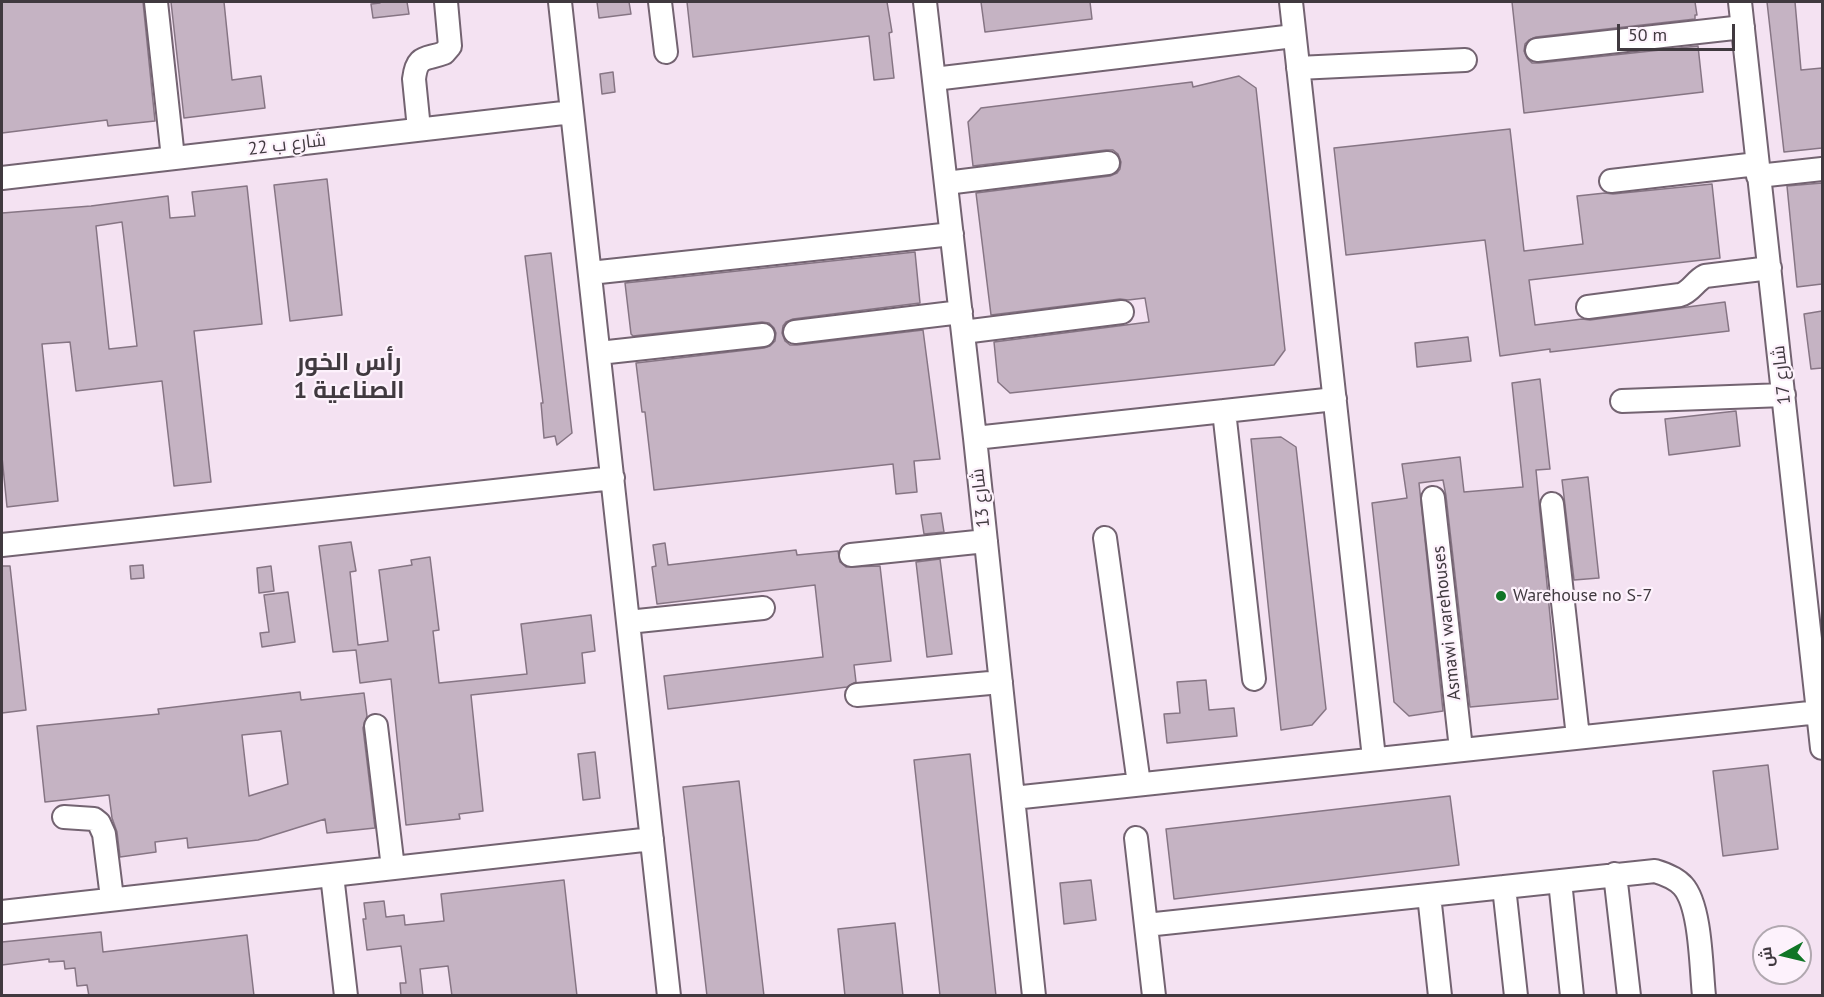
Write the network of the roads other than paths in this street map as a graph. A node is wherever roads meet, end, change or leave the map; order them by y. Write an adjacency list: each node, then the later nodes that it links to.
1 (156, 2): 17 (street)
2 (446, 2): 16 (street)
3 (560, 2): 15 (street)
4 (660, 2): 11 (street)
5 (925, 2): 14 (street, شارع 13)
6 (1290, 2): 9 (street)
7 (1740, 2): 8 (street, شارع 17)
8 (1743, 27): 10 (street); 20 (street, شارع 17)
9 (1294, 36): 13 (street); 14 (street)
10 (1537, 50)
11 (666, 52)
12 (1465, 60): 13 (street)
13 (1298, 68): 34 (street)
14 (934, 79): 23 (street, شارع 13)
15 (572, 112): 16 (street, شارع ب 22); 26 (street)
16 (419, 129): 17 (street, شارع ب 22)
17 (173, 158): 21 (street, شارع ب 22)
18 (1108, 163): 23 (street)
19 (1822, 169): 20 (street)
20 (1757, 170): 22 (street); 25 (street, شارع 17)
21 (2, 178)
22 (1611, 181)
23 (946, 183): 24 (street, شارع 13)
24 (952, 234): 26 (street); 29 (street, شارع 13)
25 (1770, 268): 27 (street); 33 (street, شارع 17)
26 (590, 273): 32 (street)
27 (1588, 307)
28 (1122, 312): 29 (street)
29 (962, 322): 30 (street); 37 (street, شارع 13)
30 (795, 332)
31 (764, 335): 32 (street)
32 (599, 353): 38 (street)
33 (1784, 395): 35 (street); 50 (street, شارع 17)
34 (1335, 399): 36 (street); 55 (street)
35 (1622, 401)
36 (1224, 411): 37 (street); 47 (street)
37 (975, 438): 42 (street, شارع 13)
38 (612, 478): 43 (street); 46 (street)
39 (1433, 498): 54 (street, Asmawi warehouses)
40 (1552, 504): 52 (street)
41 (1105, 538): 56 (street)
42 (986, 541): 44 (street); 48 (street, شارع 13)
43 (2, 545)
44 (850, 555)
45 (764, 608): 46 (street)
46 (628, 622): 60 (street)
47 (1254, 679)
48 (1001, 682): 49 (street); 57 (street, شارع 13)
49 (857, 695)
50 (1819, 712): 52 (street); 53 (street, شارع 17)
51 (376, 726): 61 (street)
52 (1578, 737): 54 (street)
53 (1822, 748)
54 (1461, 749): 55 (street)
55 (1374, 758): 56 (street)
56 (1139, 784): 57 (street)
57 (1013, 798): 72 (street, شارع 13)
58 (64, 817): 67 (street)
59 (1136, 838): 69 (street)
60 (652, 839): 61 (street); 71 (street)
61 (393, 868): 63 (street)
62 (1615, 874): 64 (street); 77 (street); 78 (street)
63 (332, 875): 67 (street); 70 (street)
64 (1560, 881): 65 (street); 76 (street)
65 (1504, 887): 66 (street); 75 (street)
66 (1429, 895): 69 (street); 74 (street)
67 (112, 898): 68 (street)
68 (2, 912)
69 (1146, 925): 73 (street)
70 (346, 996)
71 (669, 996)
72 (1034, 996)
73 (1154, 996)
74 (1440, 996)
75 (1516, 996)
76 (1572, 996)
77 (1629, 996)
78 (1704, 996)

